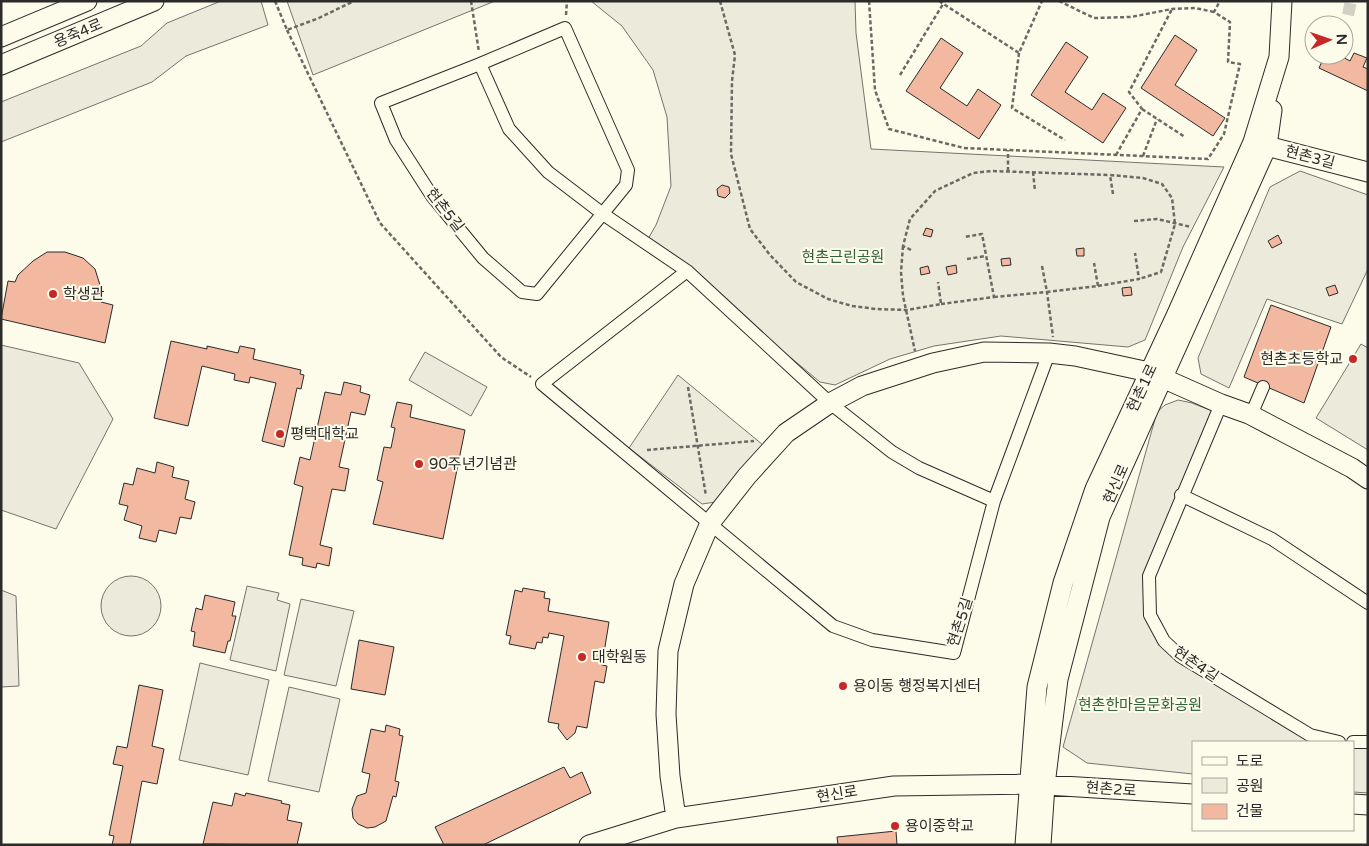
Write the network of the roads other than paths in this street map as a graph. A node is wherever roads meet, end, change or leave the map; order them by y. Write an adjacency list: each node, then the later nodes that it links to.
1 (87, 1): 4 (street, 용죽4로)
2 (154, 1): 6 (street, 용죽4로)
3 (1282, 1): 7 (street)
4 (1, 37)
5 (480, 64): 9 (street); 9 (street, 현촌5길); 9 (street, 현촌5길)
6 (1, 65)
7 (1260, 144): 8 (street, 현촌3길); 12 (street)
8 (1368, 172)
9 (603, 214): 10 (street)
10 (687, 271): 14 (street); 20 (street, 현촌5길)
11 (1051, 345): 12 (street); 14 (street); 19 (street, 현촌5길)
12 (1156, 376): 15 (street); 25 (street, 현촌1로)
13 (1262, 387): 16 (street)
14 (830, 403): 19 (street); 20 (street)
15 (1221, 404): 16 (street); 18 (street, 현촌4길)
16 (1251, 415): 17 (street)
17 (1368, 479)
18 (1181, 495): 21 (street); 22 (street, 현촌4길)
19 (994, 500): 20 (street, 현촌5길)
20 (710, 523): 29 (street)
21 (1368, 603)
22 (1334, 741)
23 (1354, 742): 24 (street)
24 (1368, 742)
25 (1038, 784): 26 (street, 현촌2로); 29 (street, 현신로); 31 (street); 32 (street)
26 (1192, 794)
27 (1354, 804): 28 (street)
28 (1368, 805)
29 (676, 818): 30 (street, 현신로)
30 (589, 845)
31 (1025, 845)
32 (1041, 845)

